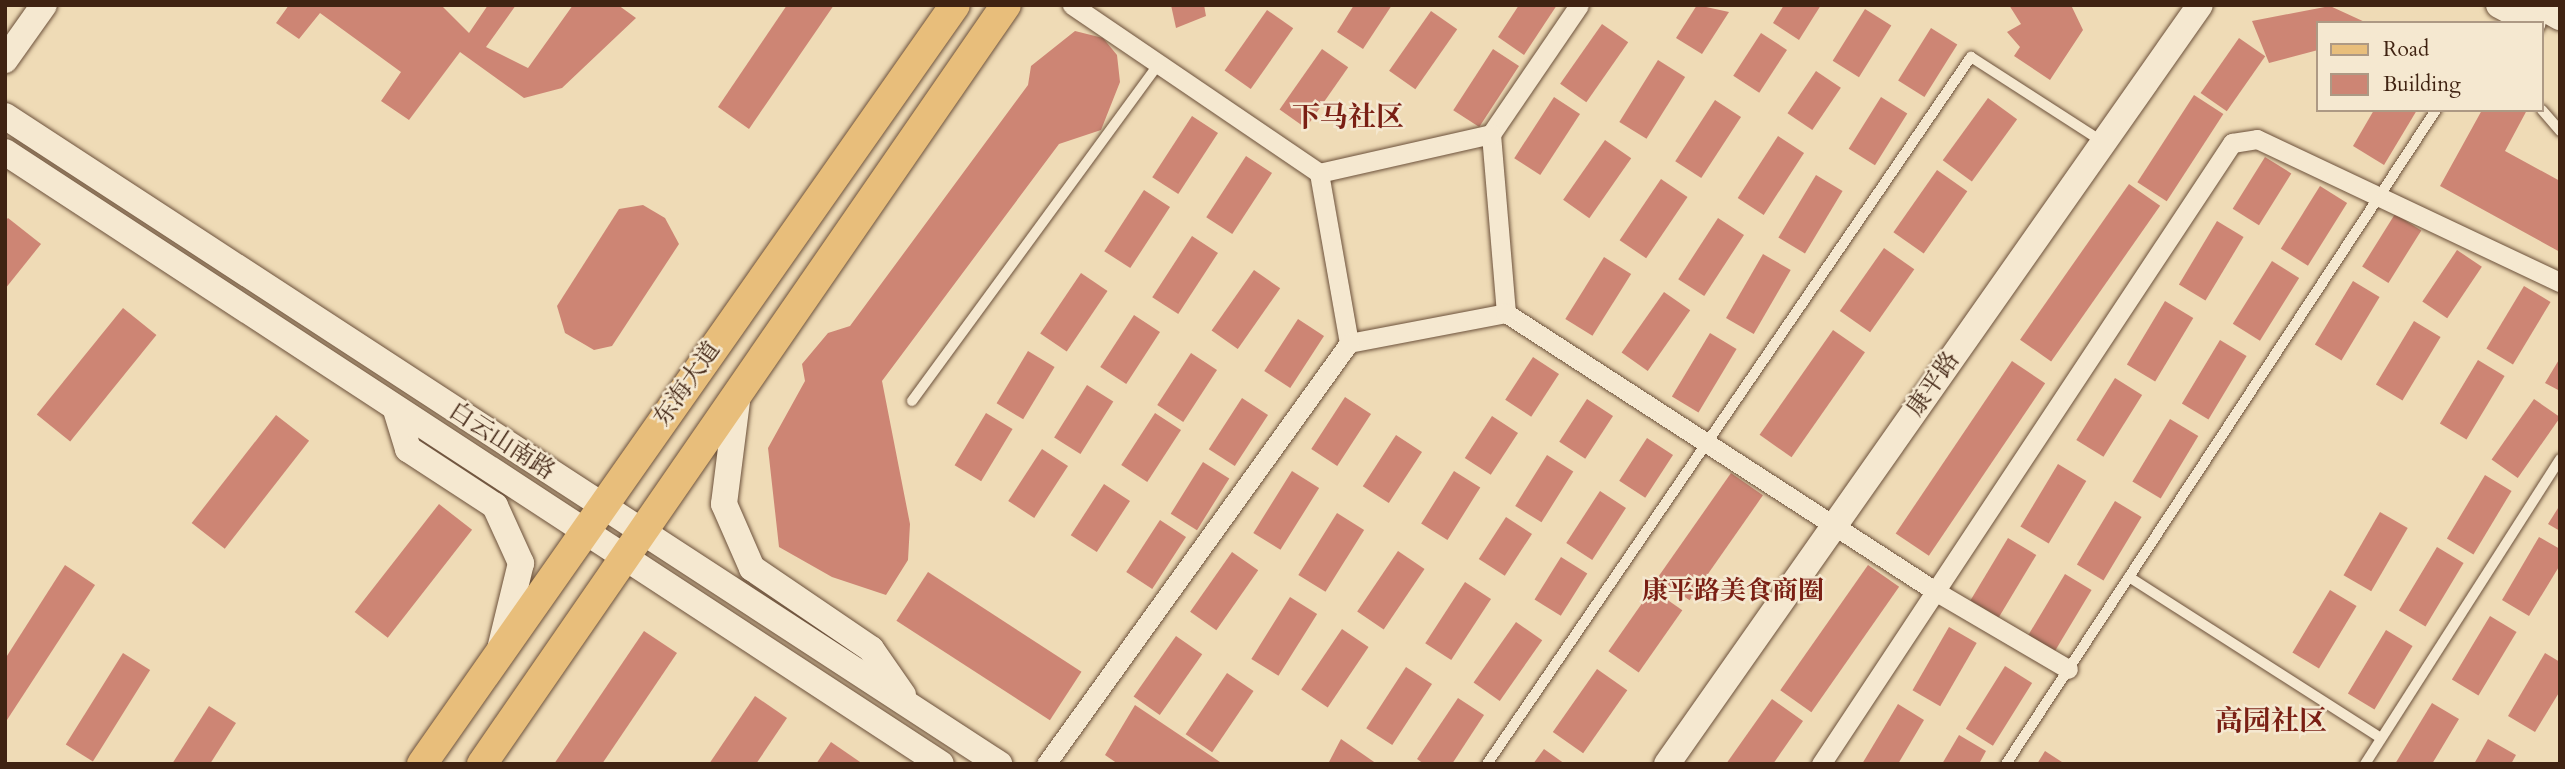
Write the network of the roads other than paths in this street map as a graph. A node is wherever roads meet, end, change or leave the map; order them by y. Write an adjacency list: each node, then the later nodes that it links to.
1 (44, 5): 13 (main road)
2 (955, 5): 32 (main road, 东海大道)
3 (1006, 5): 27 (main road, 东海大道)
4 (1072, 5): 14 (street)
5 (1579, 5): 19 (street)
6 (2200, 5): 20 (main road, 康平路)
7 (2538, 5): 9 (main road)
8 (2500, 12): 10 (main road)
9 (2560, 17)
10 (2527, 21)
11 (2544, 28): 12 (main road)
12 (2560, 36)
13 (5, 60)
14 (1159, 64): 22 (street); 28 (lane)
15 (2435, 112): 23 (lane)
16 (2544, 112): 18 (lane)
17 (5, 116): 32 (main road, 白云山南路)
18 (2560, 131)
19 (1491, 134): 22 (street); 25 (street)
20 (2104, 142): 30 (lane); 33 (main road, 康平路)
21 (5, 152): 29 (main road, 白云山南路)
22 (1320, 173): 26 (street)
23 (2377, 195): 24 (street); 37 (lane); 38 (street)
24 (2560, 282)
25 (1506, 313): 26 (street); 30 (street)
26 (1349, 343): 47 (street)
27 (738, 393): 35 (main road, 东海大道); 41 (main road)
28 (912, 401)
29 (396, 410): 34 (main road, 白云山南路); 39 (main road)
30 (1707, 443): 33 (street); 48 (lane)
31 (2560, 459): 42 (lane)
32 (601, 506): 34 (main road, 东海大道); 35 (main road, 白云山南路)
33 (1834, 525): 38 (street); 49 (main road, 康平路)
34 (581, 533): 36 (main road, 白云山南路); 39 (main road, 东海大道)
35 (643, 533): 36 (main road, 东海大道); 41 (main road, 白云山南路)
36 (625, 561): 44 (main road, 东海大道); 45 (main road, 白云山南路)
37 (2129, 577): 40 (lane); 42 (lane)
38 (1936, 591): 40 (street); 50 (street)
39 (499, 654): 43 (main road, 东海大道)
40 (2068, 669): 51 (lane)
41 (910, 706): 46 (main road, 白云山南路)
42 (2381, 738): 52 (lane)
43 (422, 764)
44 (482, 764)
45 (941, 764)
46 (999, 764)
47 (1046, 764)
48 (1487, 764)
49 (1667, 764)
50 (1821, 764)
51 (2006, 764)
52 (2365, 764)

